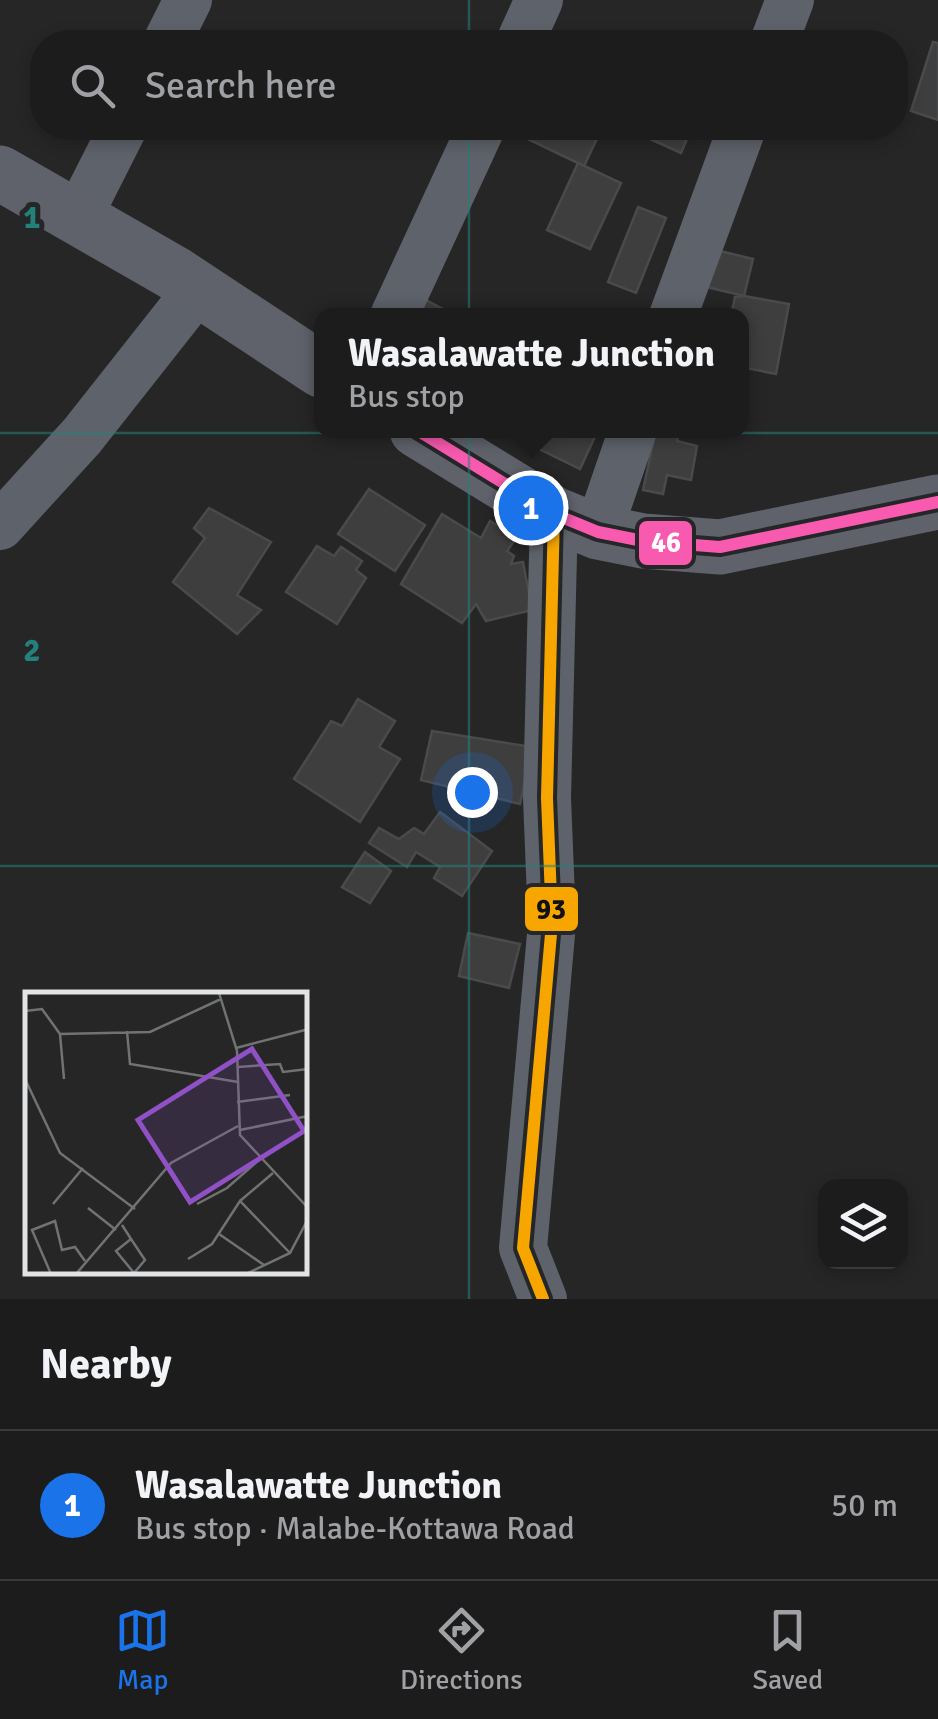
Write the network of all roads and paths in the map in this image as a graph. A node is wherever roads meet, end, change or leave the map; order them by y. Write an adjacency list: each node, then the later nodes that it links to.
1 (188, 0): 4 (street)
2 (540, 0): 5 (street)
3 (790, 0): 6 (street)
4 (172, 30)
5 (526, 30)
6 (779, 30)
7 (117, 140): 11 (street)
8 (475, 140): 13 (street)
9 (738, 140): 14 (street)
10 (0, 174): 11 (main road)
11 (78, 217): 12 (main road)
12 (198, 289): 15 (main road); 20 (street)
13 (398, 308)
14 (676, 308)
15 (314, 365)
16 (431, 438): 19 (main road)
17 (627, 438): 19 (street)
18 (938, 502): 19 (main road)
19 (576, 523): 21 (street)
20 (0, 526)
21 (543, 1299)

